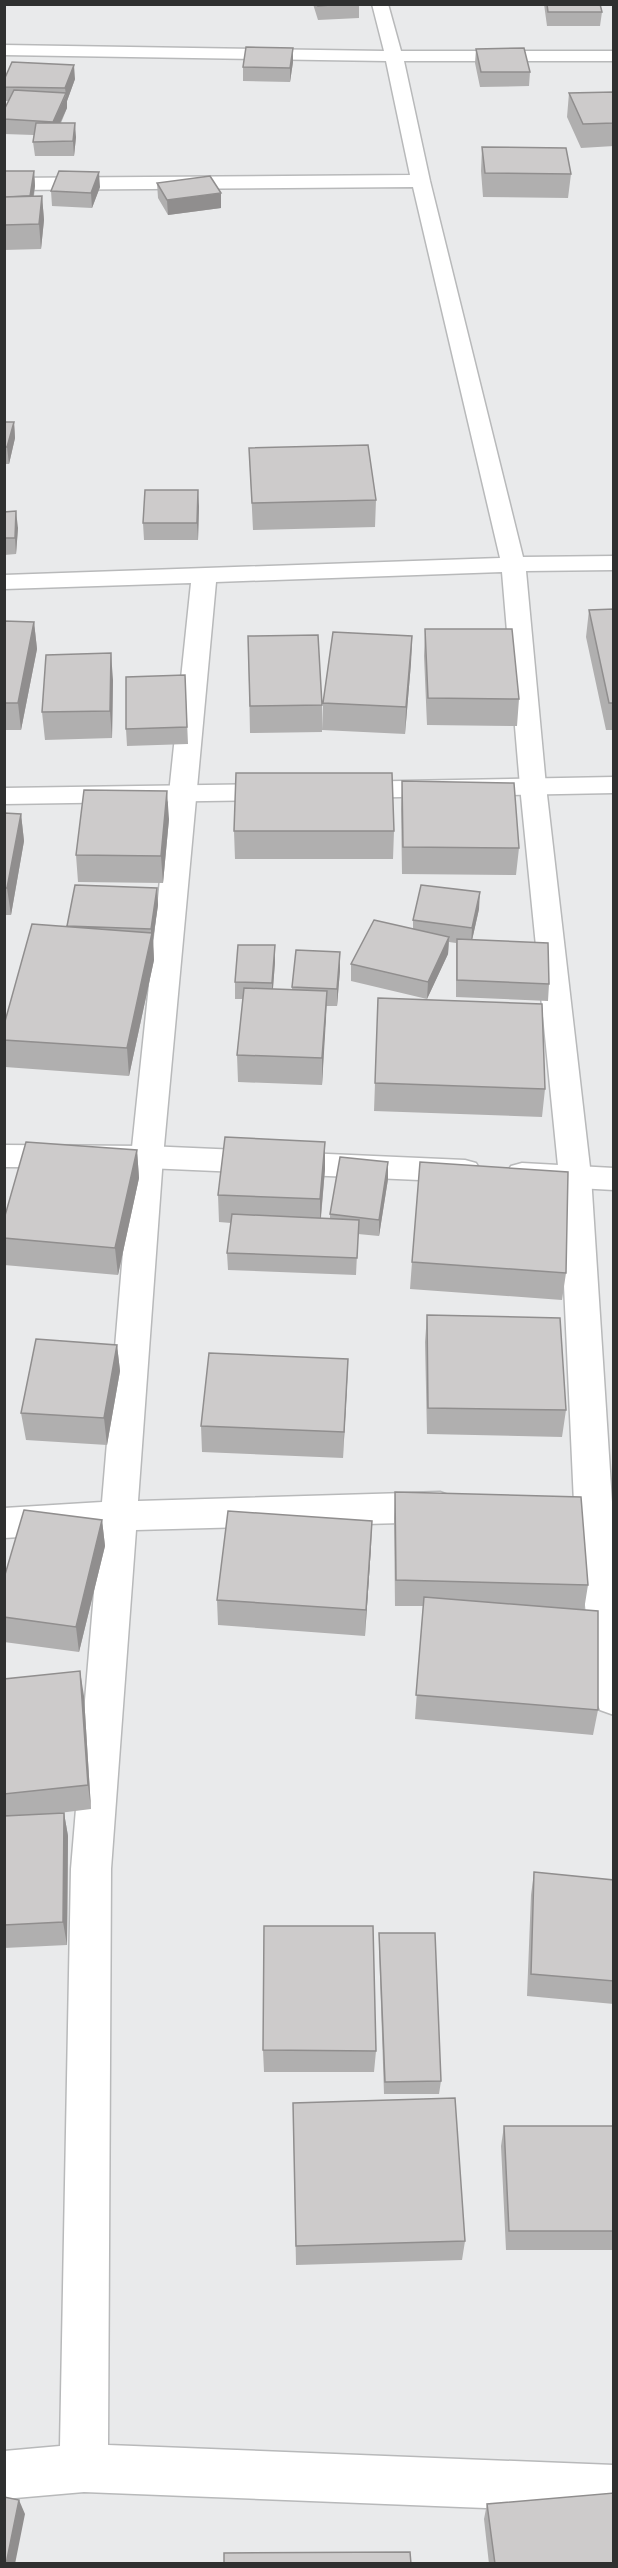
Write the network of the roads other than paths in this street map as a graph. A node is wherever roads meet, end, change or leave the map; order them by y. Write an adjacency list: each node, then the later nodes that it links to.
1 (380, 4): 3 (street)
2 (4, 50): 3 (street)
3 (394, 56): 4 (street); 5 (street)
4 (614, 56)
5 (421, 181): 6 (street); 7 (street)
6 (4, 184)
7 (513, 563): 8 (street); 9 (street); 12 (street)
8 (614, 563)
9 (204, 578): 10 (street); 13 (street)
10 (4, 582)
11 (614, 785): 12 (street)
12 (533, 786): 13 (street); 17 (street)
13 (185, 794): 14 (street); 16 (street)
14 (4, 796)
15 (4, 1156): 16 (street)
16 (147, 1157): 17 (street); 21 (street)
17 (575, 1176): 18 (street); 23 (street)
18 (614, 1179)
19 (557, 1504): 23 (street)
20 (474, 1506): 21 (street)
21 (118, 1516): 22 (street); 25 (street)
22 (4, 1523)
23 (600, 1525): 24 (street)
24 (614, 1698)
25 (84, 2468): 26 (street); 27 (street)
26 (4, 2475)
27 (614, 2489)

